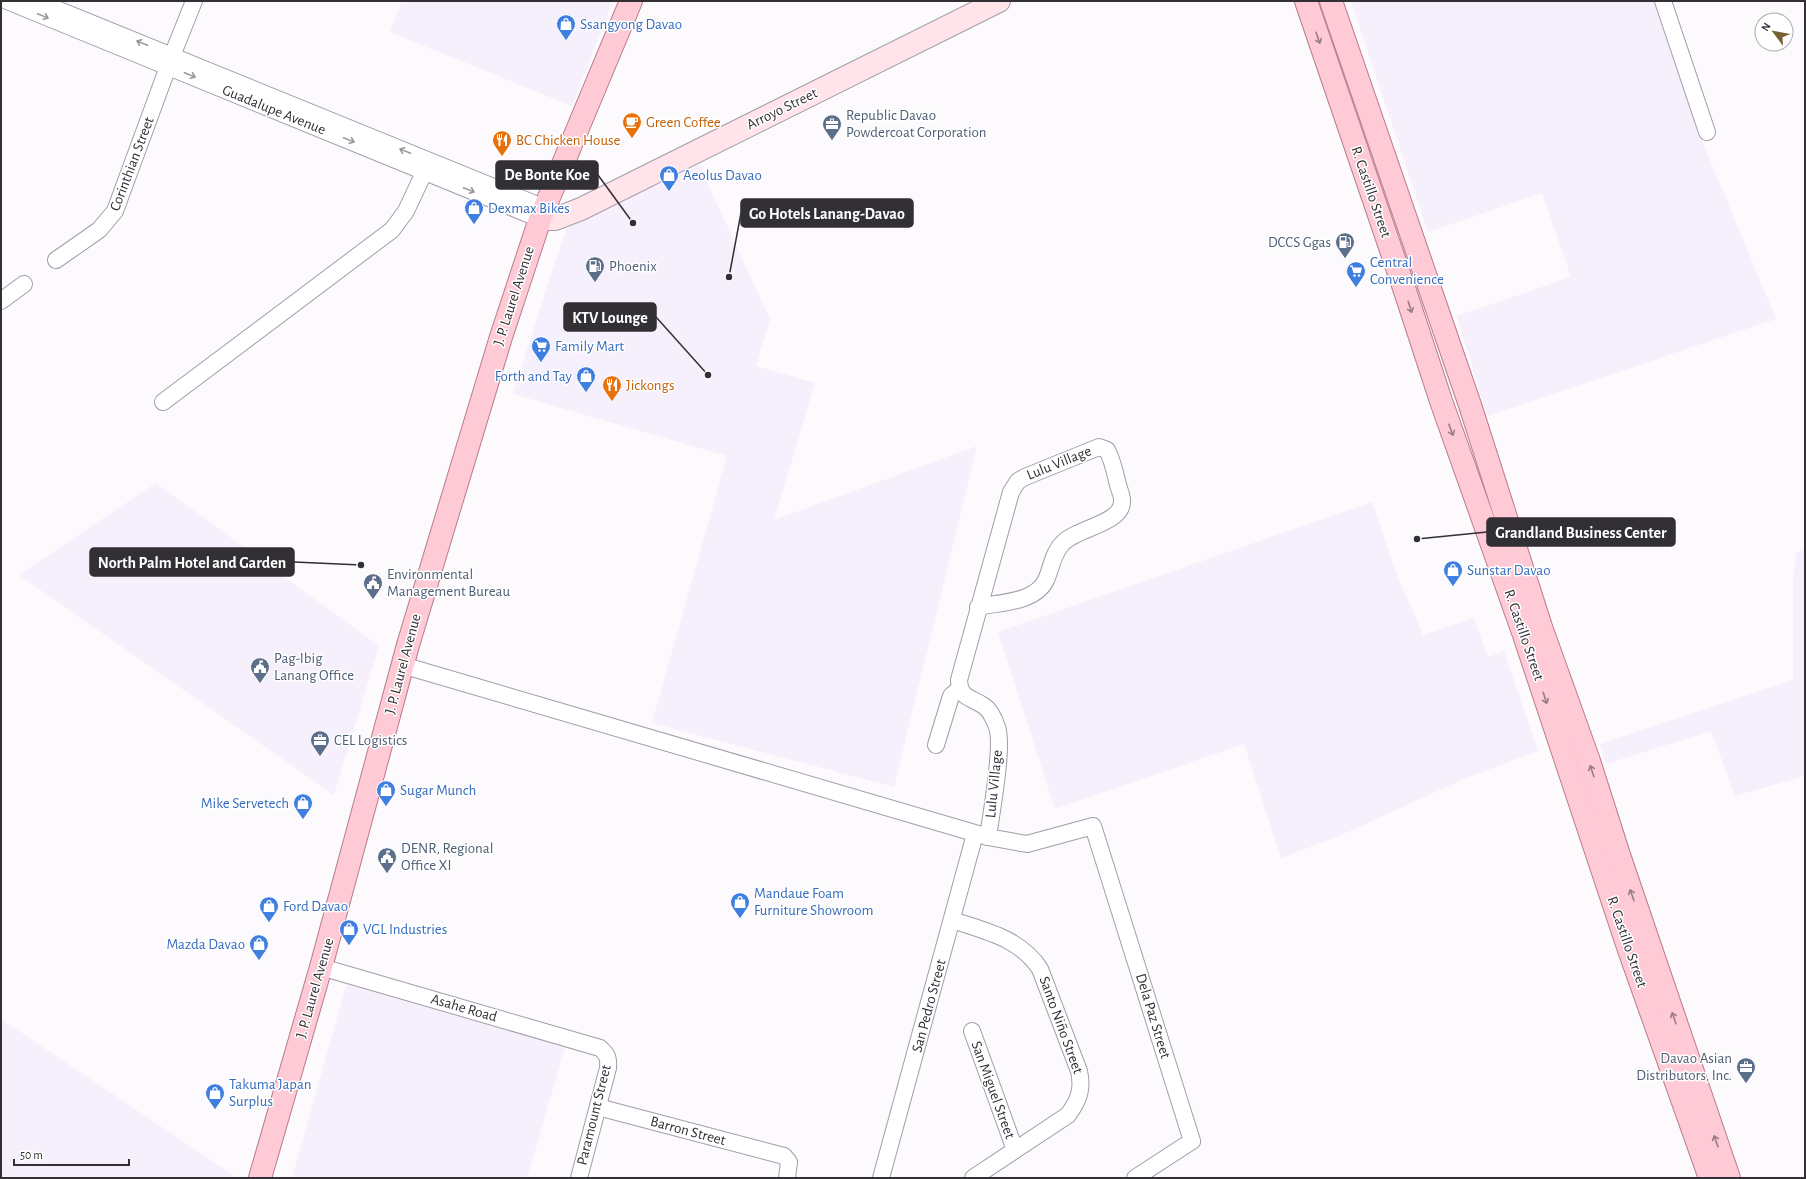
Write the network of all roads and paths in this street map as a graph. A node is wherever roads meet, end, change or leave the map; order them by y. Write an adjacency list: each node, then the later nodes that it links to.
1 (7, 1): 9 (street, Guadalupe Avenue, one-way to 9)
2 (37, 1): 9 (street, Guadalupe Avenue)
3 (194, 1): 10 (street, Corinthian Street)
4 (630, 1): 13 (main road, J. P. Laurel Avenue)
5 (999, 1): 13 (street, Arroyo Street)
6 (1306, 1): 15 (main road, R. Castillo Street, one-way to 15)
7 (1331, 1): 14 (main road, R. Castillo Street)
8 (1663, 1): 11 (street)
9 (97, 32): 10 (street, Guadalupe Avenue)
10 (170, 61): 12 (street, Guadalupe Avenue); 16 (street, Corinthian Street)
11 (1707, 132)
12 (427, 166): 13 (street, Guadalupe Avenue); 19 (street)
13 (542, 213): 21 (main road, J. P. Laurel Avenue)
14 (1416, 250): 15 (main road); 38 (main road, R. Castillo Street, one-way to 14)
15 (1394, 259): 37 (main road, R. Castillo Street, one-way to 37)
16 (56, 260)
17 (24, 284): 18 (street)
18 (1, 301)
19 (162, 402)
20 (978, 607): 20 (street, Lulu Village); 22 (street, Lulu Village)
21 (402, 665): 24 (street); 26 (main road, J. P. Laurel Avenue)
22 (959, 689): 23 (street); 24 (street, Lulu Village)
23 (936, 744)
24 (982, 835): 25 (street, San Pedro Street); 36 (street, Dela Paz Street)
25 (952, 920): 30 (street, Santo Niño Street); 34 (street, San Pedro Street)
26 (321, 967): 28 (street, Asahe Road); 31 (main road, J. P. Laurel Avenue)
27 (972, 1031): 30 (street, San Miguel Street)
28 (606, 1052): 29 (street, Paramount Street)
29 (598, 1107): 32 (street, Paramount Street); 33 (street, Barron Street)
30 (1015, 1150): 35 (street, Santo Niño Street)
31 (260, 1178)
32 (579, 1178)
33 (787, 1178)
34 (882, 1178)
35 (973, 1178)
36 (1135, 1178)
37 (1710, 1178)
38 (1729, 1178)

